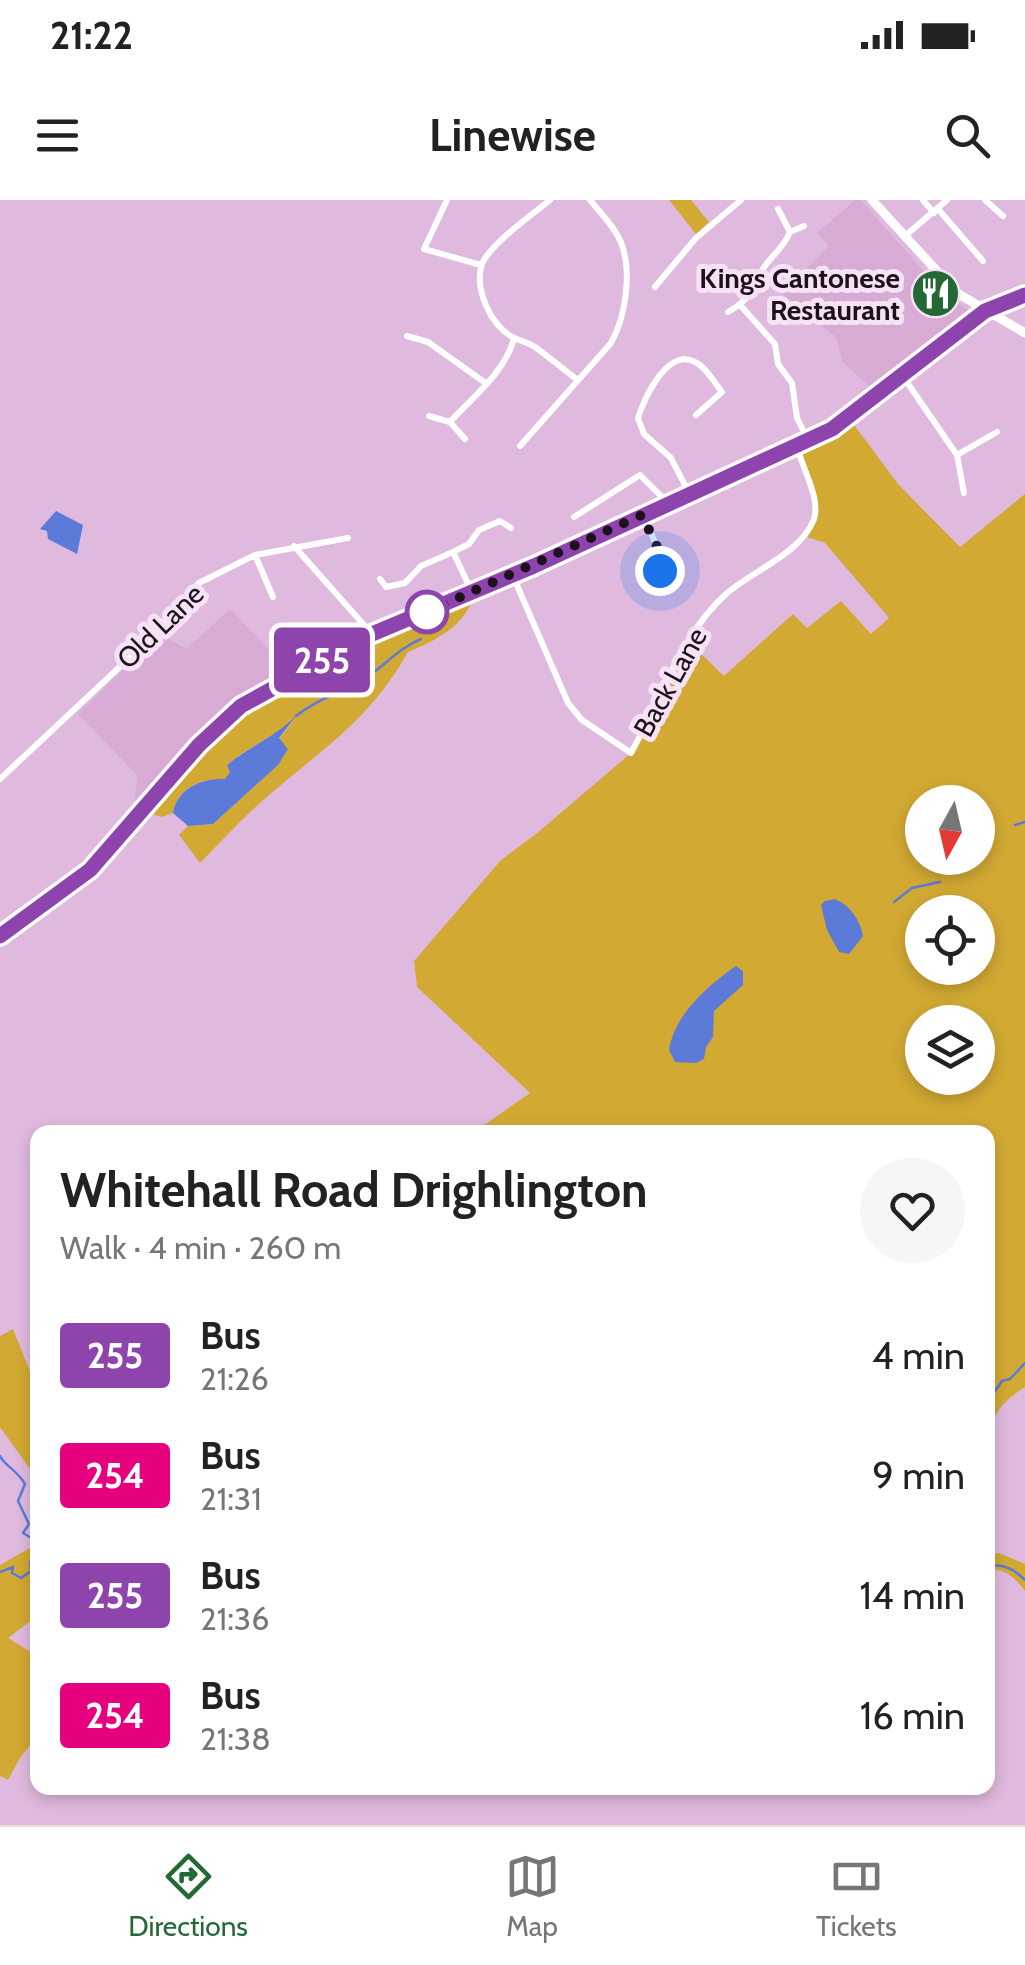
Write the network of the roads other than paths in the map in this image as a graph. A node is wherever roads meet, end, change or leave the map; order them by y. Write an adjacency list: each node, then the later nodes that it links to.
1 (447, 200): 16 (street)
2 (550, 200): 16 (street)
3 (590, 200): 26 (street)
4 (741, 200): 17 (street)
5 (872, 200): 14 (main road)
6 (923, 200): 10 (street)
7 (947, 200): 10 (street)
8 (985, 200): 11 (street)
9 (778, 210): 13 (street)
10 (936, 211): 14 (street); 15 (street)
11 (1003, 216)
12 (804, 226): 13 (street)
13 (790, 232): 19 (street)
14 (904, 237): 20 (main road)
15 (983, 260)
16 (482, 265): 24 (street)
17 (655, 287)
18 (1025, 296): 20 (main road)
19 (740, 304): 21 (street); 33 (street)
20 (985, 311): 22 (main road); 25 (main road)
21 (728, 312)
22 (1025, 333)
23 (407, 336): 27 (street)
24 (514, 338): 26 (street); 27 (street)
25 (902, 375): 33 (main road); 35 (street)
26 (578, 380): 34 (street)
27 (487, 384): 30 (street)
28 (696, 414): 36 (street)
29 (429, 416): 30 (street)
30 (450, 422): 32 (street)
31 (998, 432): 35 (street)
32 (465, 439)
33 (802, 444): 36 (main road); 47 (street, Back Lane)
34 (520, 446)
35 (957, 455): 37 (street)
36 (690, 494): 38 (main road)
37 (964, 494)
38 (668, 504): 39 (main road); 40 (street)
39 (642, 515): 46 (street); 47 (main road)
40 (574, 518)
41 (511, 528): 44 (street)
42 (348, 538): 43 (street, Old Lane)
43 (294, 546): 45 (street, Old Lane); 51 (street)
44 (453, 552): 48 (street); 49 (street)
45 (255, 555): 50 (street); 52 (street, Old Lane)
46 (667, 568)
47 (513, 576): 49 (main road)
48 (380, 579)
49 (473, 594): 51 (main road)
50 (274, 597)
51 (372, 634): 53 (main road)
52 (1, 776)
53 (0, 936)

